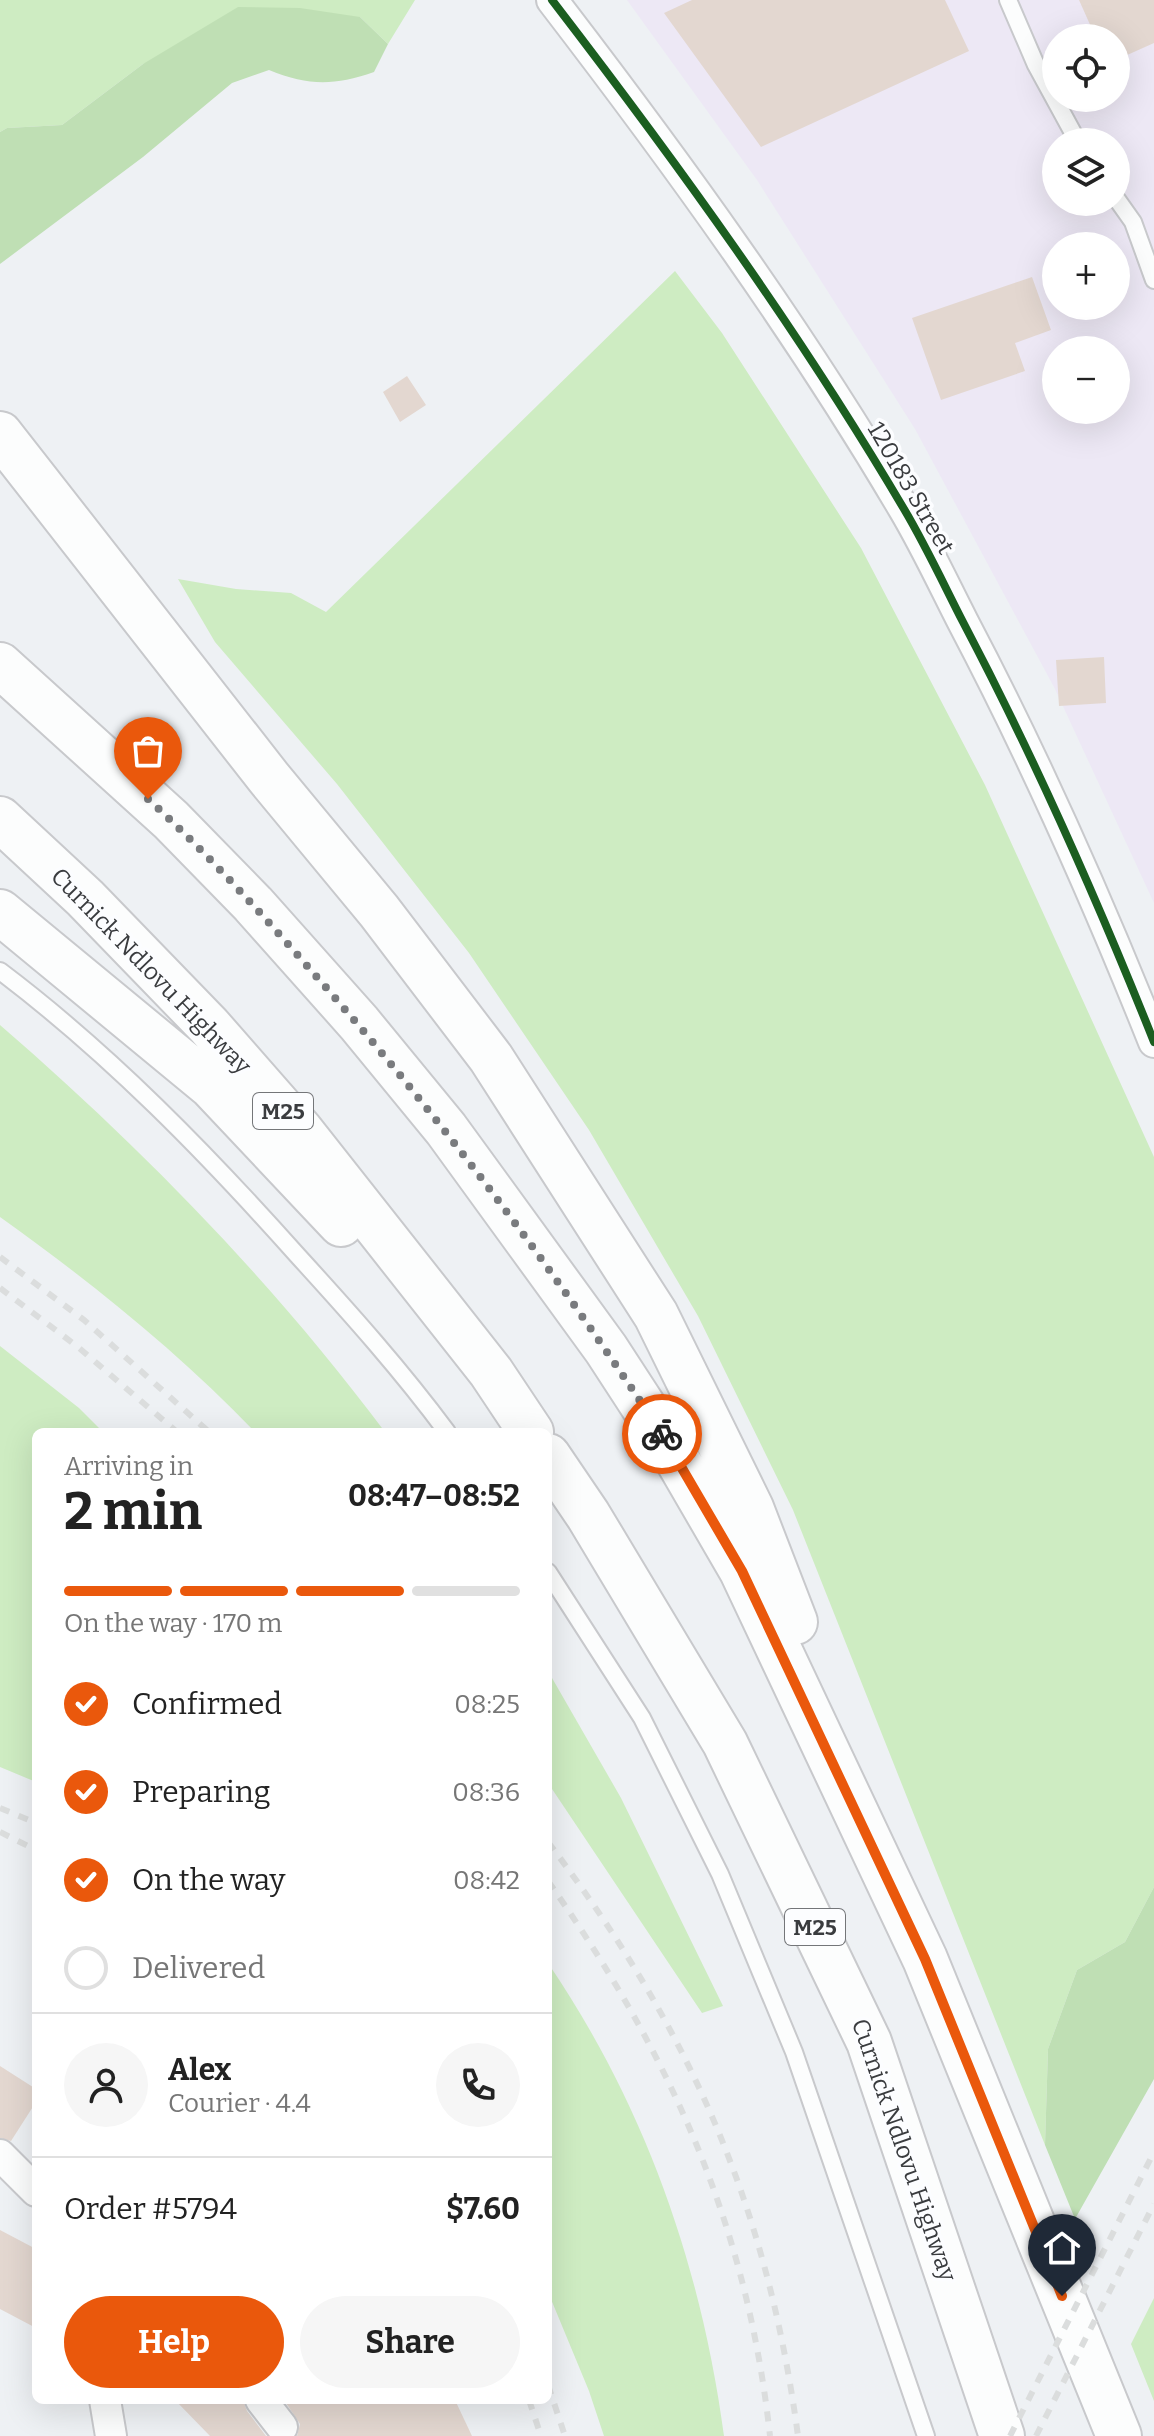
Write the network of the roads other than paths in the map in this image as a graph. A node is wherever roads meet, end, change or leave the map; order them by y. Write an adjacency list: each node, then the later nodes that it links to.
1 (552, 0): 11 (street, 120183 Street)
2 (1008, 0): 3 (lane)
3 (1070, 128)
4 (1129, 216): 5 (lane)
5 (1154, 280)
6 (0, 434): 16 (main road)
7 (0, 665): 16 (main road)
8 (0, 819): 12 (main road, Curnick Ndlovu Highway / M25)
9 (0, 912): 12 (main road)
10 (0, 971): 13 (lane)
11 (1154, 1042)
12 (521, 1417)
13 (444, 1428)
14 (552, 1462): 24 (main road, Curnick Ndlovu Highway / M25)
15 (552, 1578): 23 (lane)
16 (925, 1959): 25 (main road)
17 (0, 2155): 18 (street)
18 (32, 2187)
19 (106, 2404): 22 (street)
20 (264, 2404): 21 (street)
21 (282, 2427)
22 (111, 2436)
23 (926, 2436)
24 (1002, 2436)
25 (1119, 2436)

